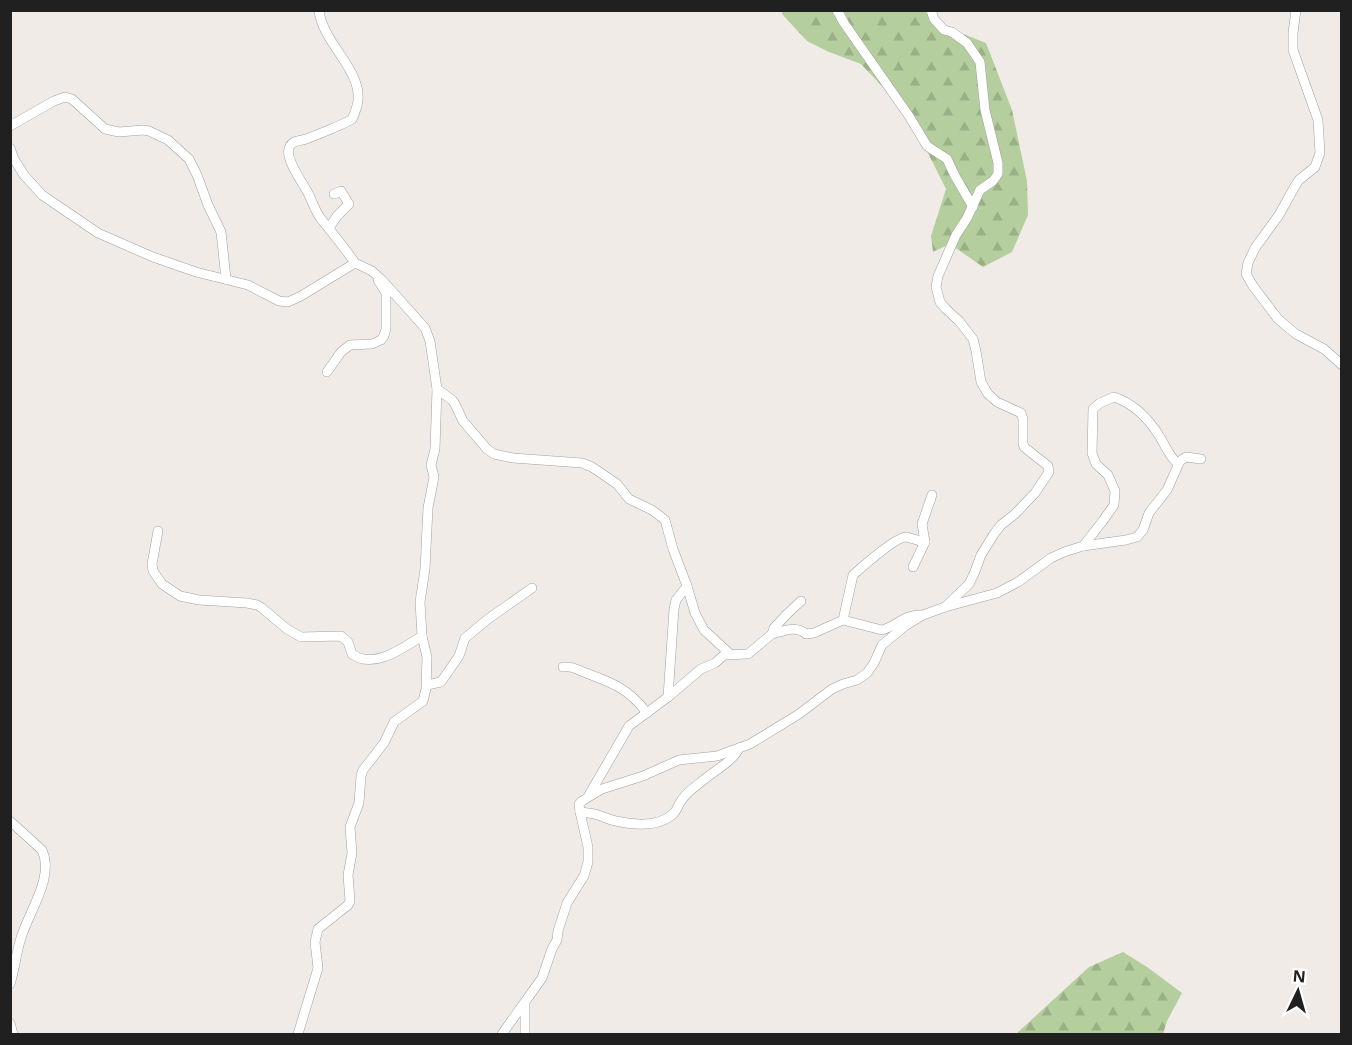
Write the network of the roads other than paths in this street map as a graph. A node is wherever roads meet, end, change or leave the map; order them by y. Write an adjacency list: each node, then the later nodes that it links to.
1 (319, 10): 10 (street)
2 (837, 10): 9 (street)
3 (931, 10): 9 (street)
4 (1296, 10): 14 (street)
5 (10, 126): 13 (street)
6 (10, 148): 7 (street)
7 (12, 159): 13 (street)
8 (334, 194): 10 (street)
9 (973, 207): 27 (street)
10 (329, 228): 11 (street)
11 (355, 263): 12 (street); 13 (street)
12 (372, 271): 15 (street); 16 (street)
13 (226, 279)
14 (1341, 364)
15 (327, 372)
16 (437, 389): 24 (street); 31 (street)
17 (1201, 459): 18 (street)
18 (1178, 464): 22 (street); 22 (street)
19 (932, 495): 21 (street)
20 (158, 531): 31 (street)
21 (925, 542): 23 (street); 29 (street)
22 (1083, 546): 27 (street)
23 (913, 567)
24 (687, 586): 32 (street); 35 (street)
25 (532, 588): 34 (street)
26 (801, 601): 30 (street)
27 (945, 607): 28 (street)
28 (923, 615): 29 (street); 37 (street)
29 (843, 620): 30 (street)
30 (772, 634): 32 (street)
31 (422, 636): 34 (street)
32 (730, 654): 35 (street)
33 (563, 667): 36 (street)
34 (427, 685): 45 (street)
35 (668, 697): 36 (street)
36 (646, 713): 38 (street)
37 (739, 748): 38 (street); 39 (street)
38 (589, 795): 39 (street)
39 (580, 812): 42 (street)
40 (10, 821): 41 (street)
41 (10, 984)
42 (525, 1002): 46 (street); 47 (street)
43 (10, 1023): 44 (street)
44 (13, 1035)
45 (298, 1035)
46 (502, 1035)
47 (525, 1035)

